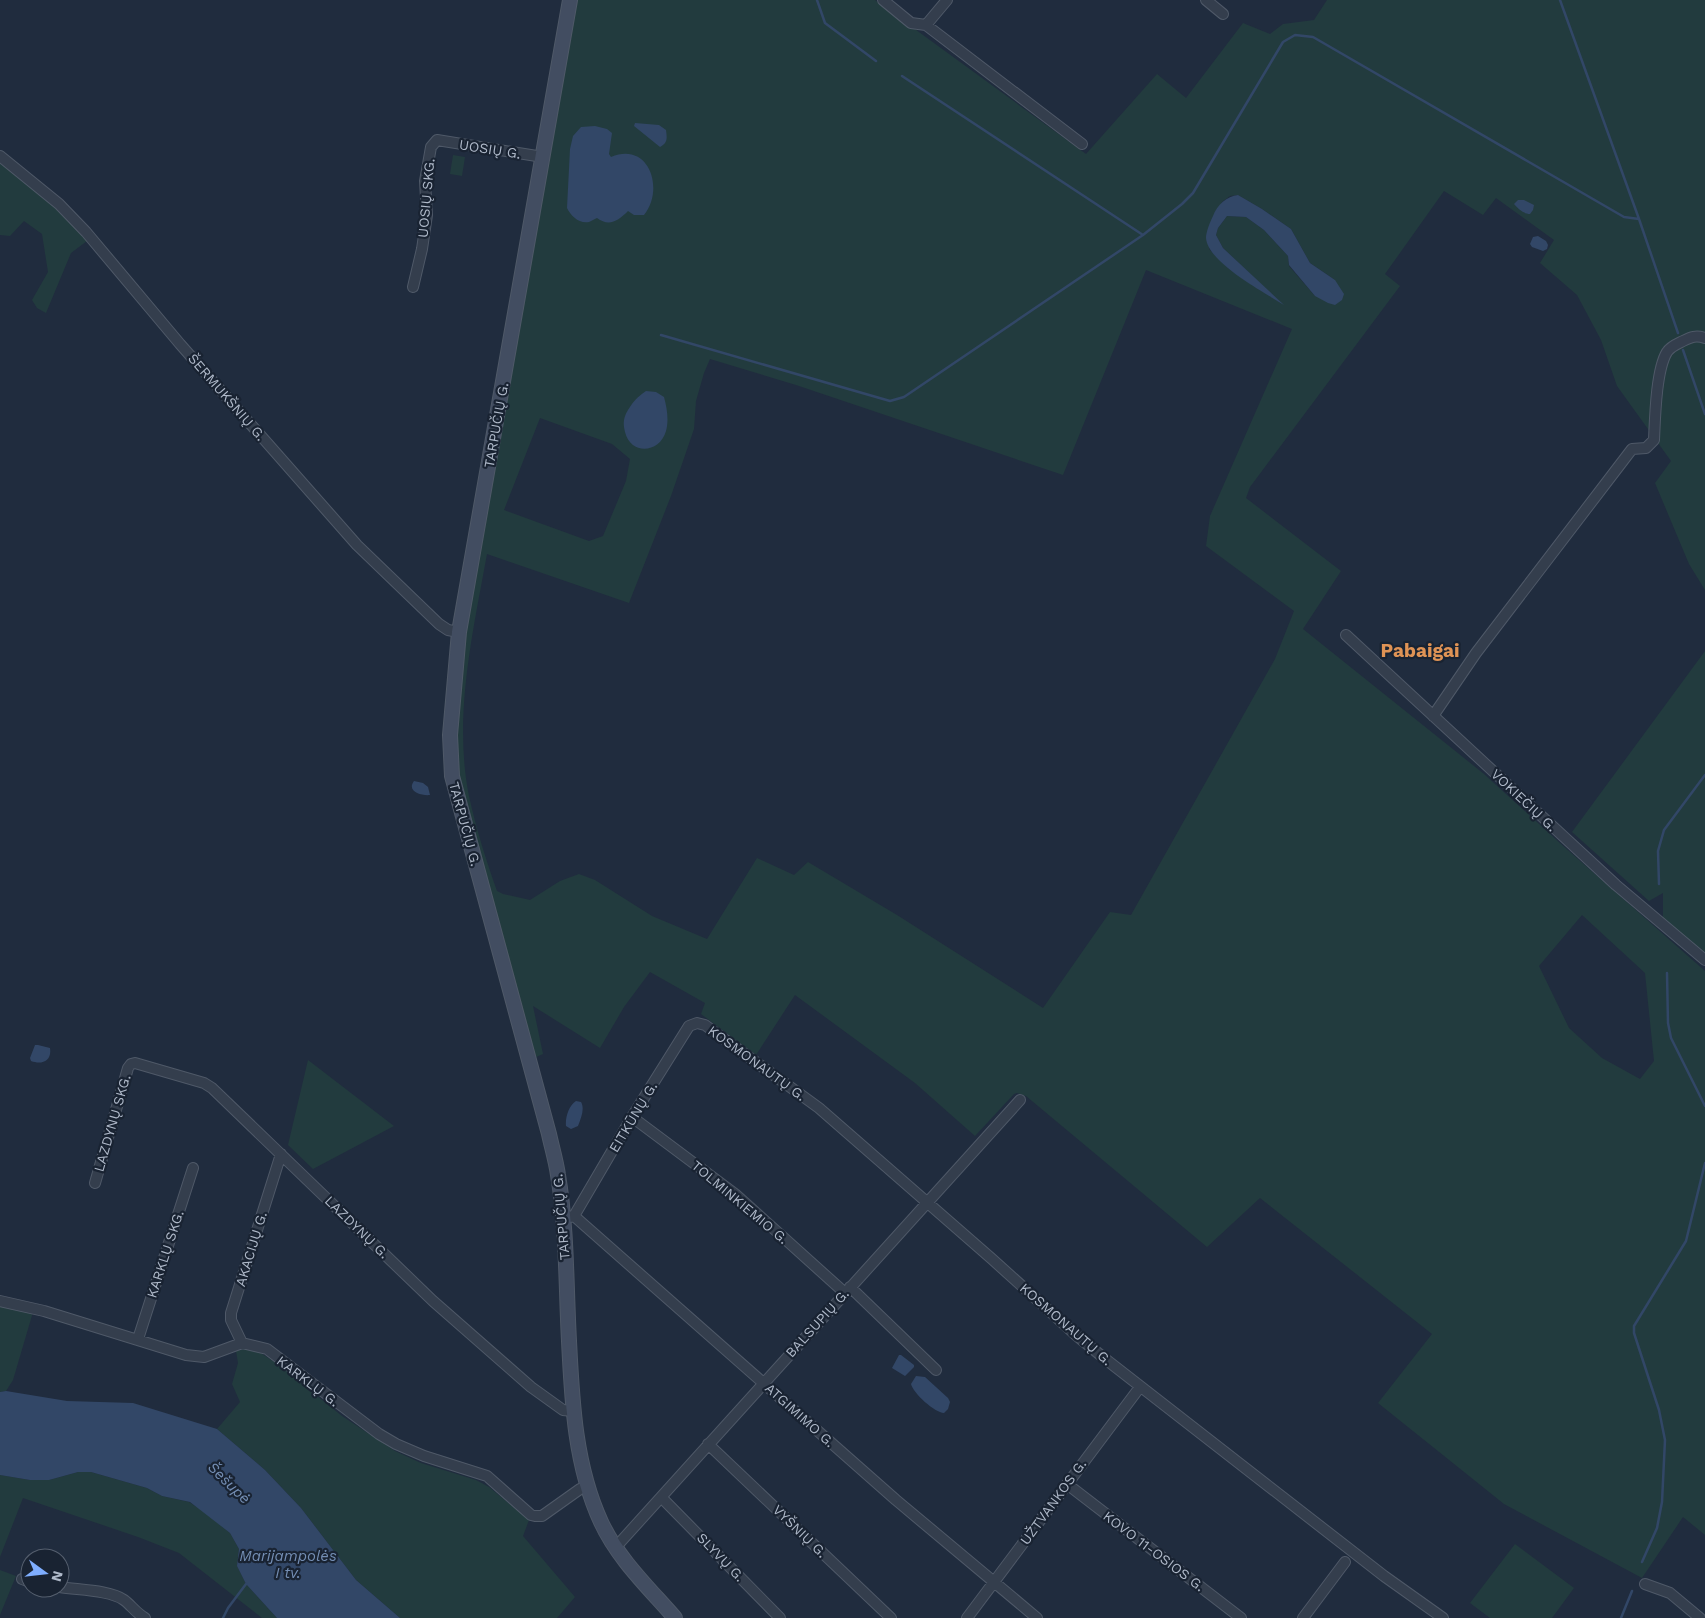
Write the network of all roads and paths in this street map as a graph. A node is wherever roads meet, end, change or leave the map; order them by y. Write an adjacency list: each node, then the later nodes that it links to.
1 (570, 0): 10 (main road, TARPUČIŲ G.)
2 (883, 0): 6 (street)
3 (948, 0): 6 (street)
4 (1206, 0): 5 (street)
5 (1223, 14)
6 (926, 25): 8 (street)
7 (437, 140): 10 (street, UOSIŲ G.); 11 (street, UOSIŲ SKG.)
8 (1082, 144)
9 (0, 156): 13 (street, ŠERMUKŠNIŲ G.)
10 (543, 157): 13 (main road, TARPUČIŲ G.)
11 (413, 287)
12 (1705, 338): 15 (street)
13 (459, 632): 25 (main road, TARPUČIŲ G.)
14 (1346, 635): 15 (street, VOKIEČIŲ G.)
15 (1433, 716): 16 (street, VOKIEČIŲ G.)
16 (1705, 960)
17 (697, 1023): 20 (street, EITKŪNŲ G.); 24 (street, KOSMONAUTŲ G.)
18 (131, 1064): 21 (street, LAZDYNŲ G.); 23 (street, LAZDYNŲ SKG.)
19 (1020, 1100): 24 (street, BALSUPIŲ G.)
20 (632, 1117): 25 (street, EITKŪNŲ G.); 26 (street, TOLMINKIEMIO G.)
21 (280, 1154): 29 (street, AKACIJŲ G.); 33 (street, LAZDYNŲ G.)
22 (193, 1168): 28 (street, KARKLŲ SKG.)
23 (95, 1183)
24 (926, 1202): 26 (street, BALSUPIŲ G.); 32 (street, KOSMONAUTŲ G.)
25 (568, 1217): 31 (street, ATGIMIMO G.); 33 (main road, TARPUČIŲ G.)
26 (847, 1290): 30 (street, TOLMINKIEMIO G.); 31 (street, BALSUPIŲ G.)
27 (0, 1300): 28 (street)
28 (138, 1339): 29 (street)
29 (242, 1343): 36 (street, KARKLŲ G.)
30 (936, 1370)
31 (764, 1382): 34 (street, BALSUPIŲ G.); 40 (street, ATGIMIMO G.)
32 (1140, 1387): 35 (street, UŽTVANKOS G.); 51 (street, KOSMONAUTŲ G.)
33 (573, 1411): 36 (main road, TARPUČIŲ G.)
34 (708, 1444): 37 (street, BALSUPIŲ G.); 46 (street, VYŠNIŲ G.)
35 (1067, 1484): 40 (street, UŽTVANKOS G.); 49 (street, KOVO 11-OSIOS G.)
36 (587, 1486): 38 (main road, TARPUČIŲ G.)
37 (662, 1496): 38 (street, BALSUPIŲ G.); 45 (street, SLYVŲ G.)
38 (616, 1548): 44 (main road, TARPUČIŲ G.)
39 (1345, 1562): 50 (street)
40 (994, 1584): 47 (street, UŽTVANKOS G.); 48 (street, ATGIMIMO G.)
41 (1645, 1584): 52 (street)
42 (70, 1588): 43 (street)
43 (138, 1616)
44 (675, 1618)
45 (780, 1618)
46 (891, 1618)
47 (967, 1618)
48 (1037, 1618)
49 (1241, 1618)
50 (1303, 1618)
51 (1443, 1618)
52 (1700, 1618)

